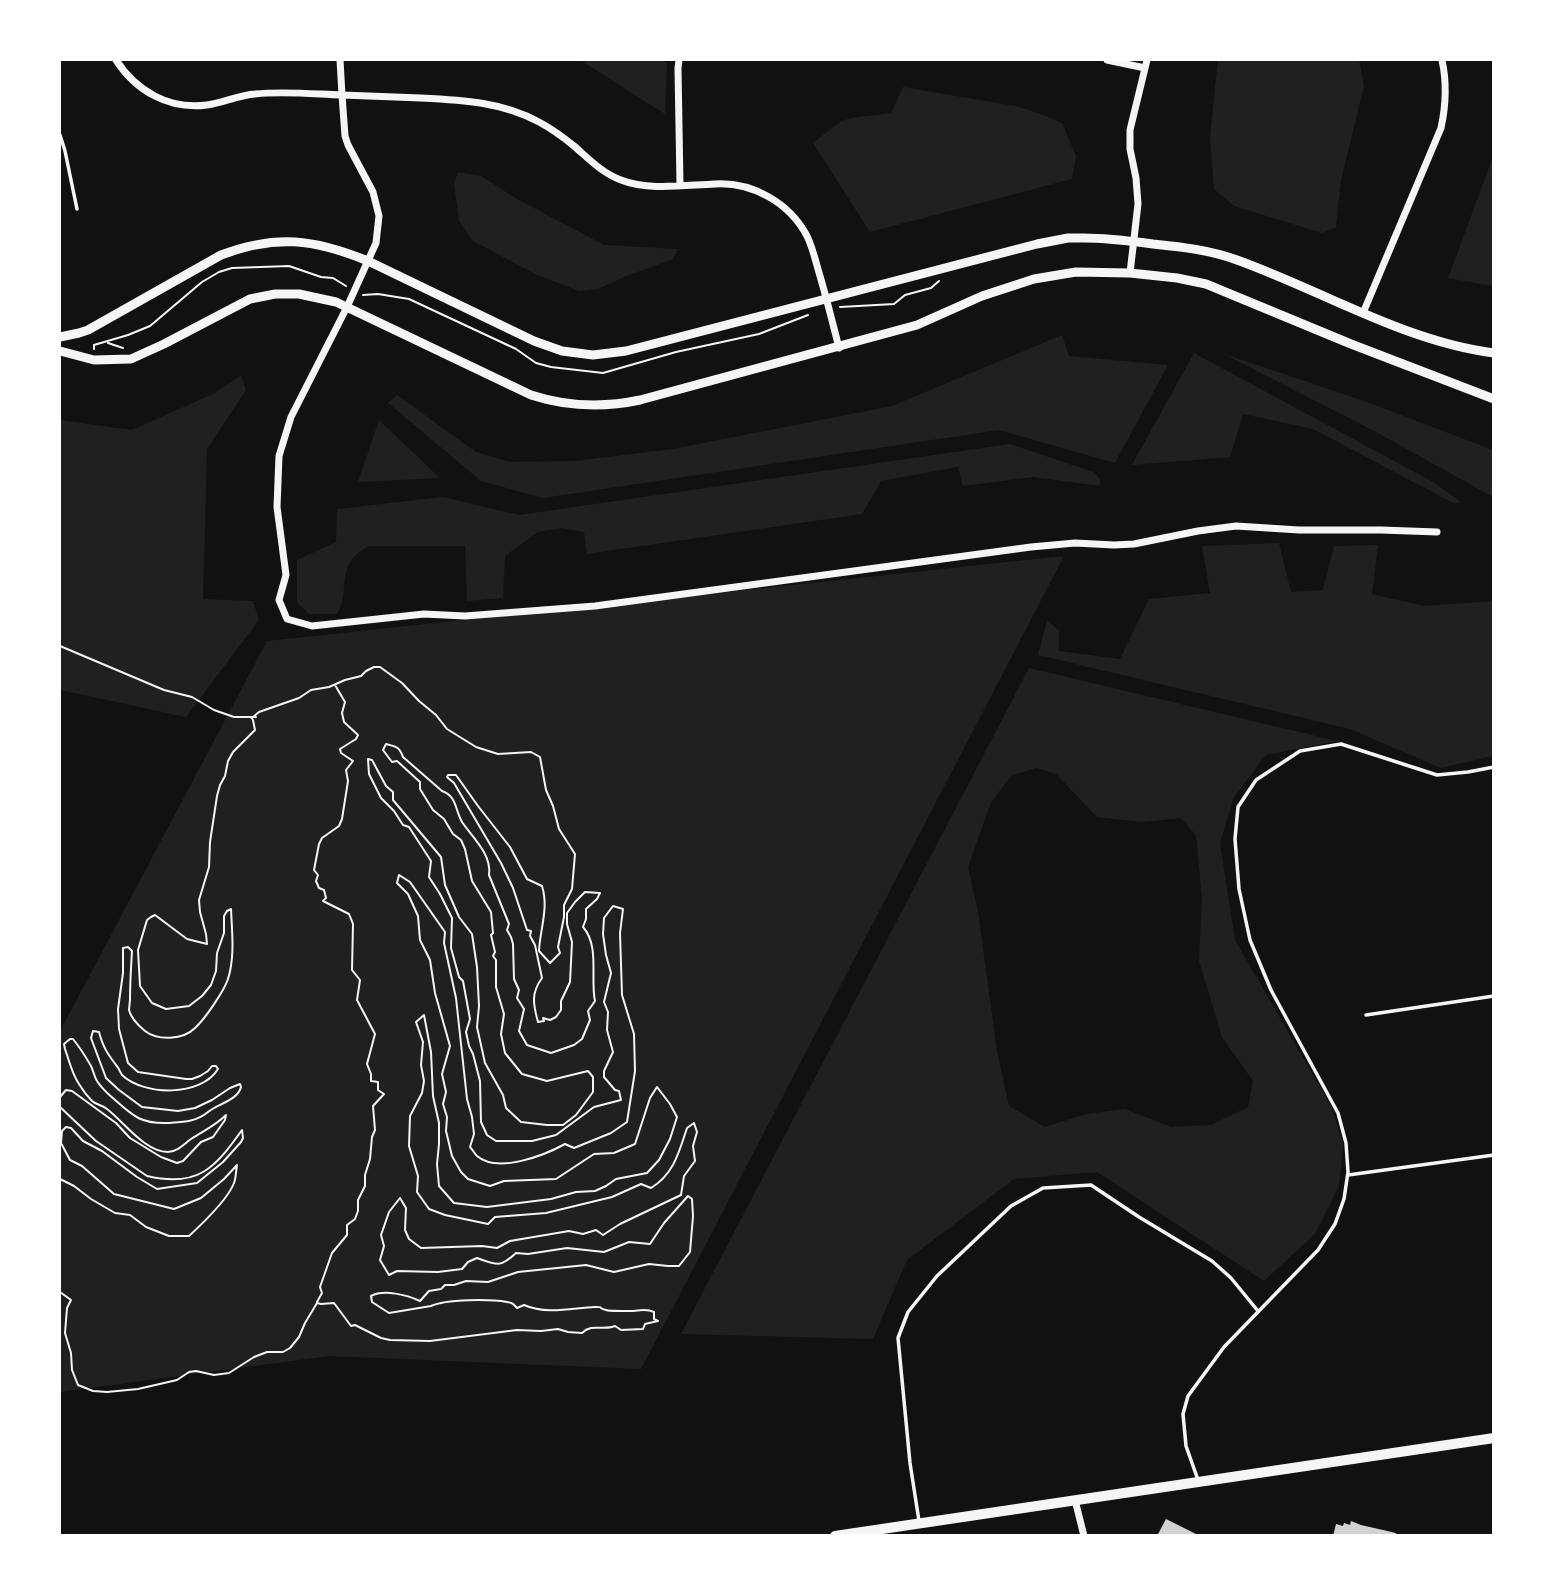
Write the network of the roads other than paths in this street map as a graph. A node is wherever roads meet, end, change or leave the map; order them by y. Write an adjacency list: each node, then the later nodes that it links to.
1 (116, 60): 7 (street)
2 (340, 60): 7 (street)
3 (679, 60): 9 (street)
4 (1107, 60): 6 (street)
5 (1442, 60): 16 (street)
6 (1146, 64): 11 (street)
7 (342, 95): 9 (street); 12 (street)
8 (60, 135): 10 (lane)
9 (680, 185): 14 (street)
10 (77, 209)
11 (1134, 241): 13 (street); 14 (street); 16 (street)
12 (368, 261): 14 (street); 15 (street); 17 (street)
13 (1130, 273): 18 (street); 21 (street)
14 (826, 298): 18 (street)
15 (347, 307): 18 (street); 19 (street); 22 (street)
16 (1363, 313): 20 (street)
17 (60, 337)
18 (838, 348)
19 (60, 351)
20 (1493, 353)
21 (1493, 399)
22 (1437, 533)
23 (1493, 767): 27 (lane)
24 (1493, 996): 25 (lane)
25 (1366, 1015)
26 (1493, 1155): 27 (lane)
27 (1348, 1175): 28 (lane)
28 (1258, 1311): 30 (lane); 32 (lane)
29 (1493, 1438): 30 (main road)
30 (1199, 1482): 31 (main road)
31 (1075, 1500): 32 (main road); 34 (street)
32 (919, 1523): 33 (main road)
33 (835, 1535)
34 (1084, 1535)

